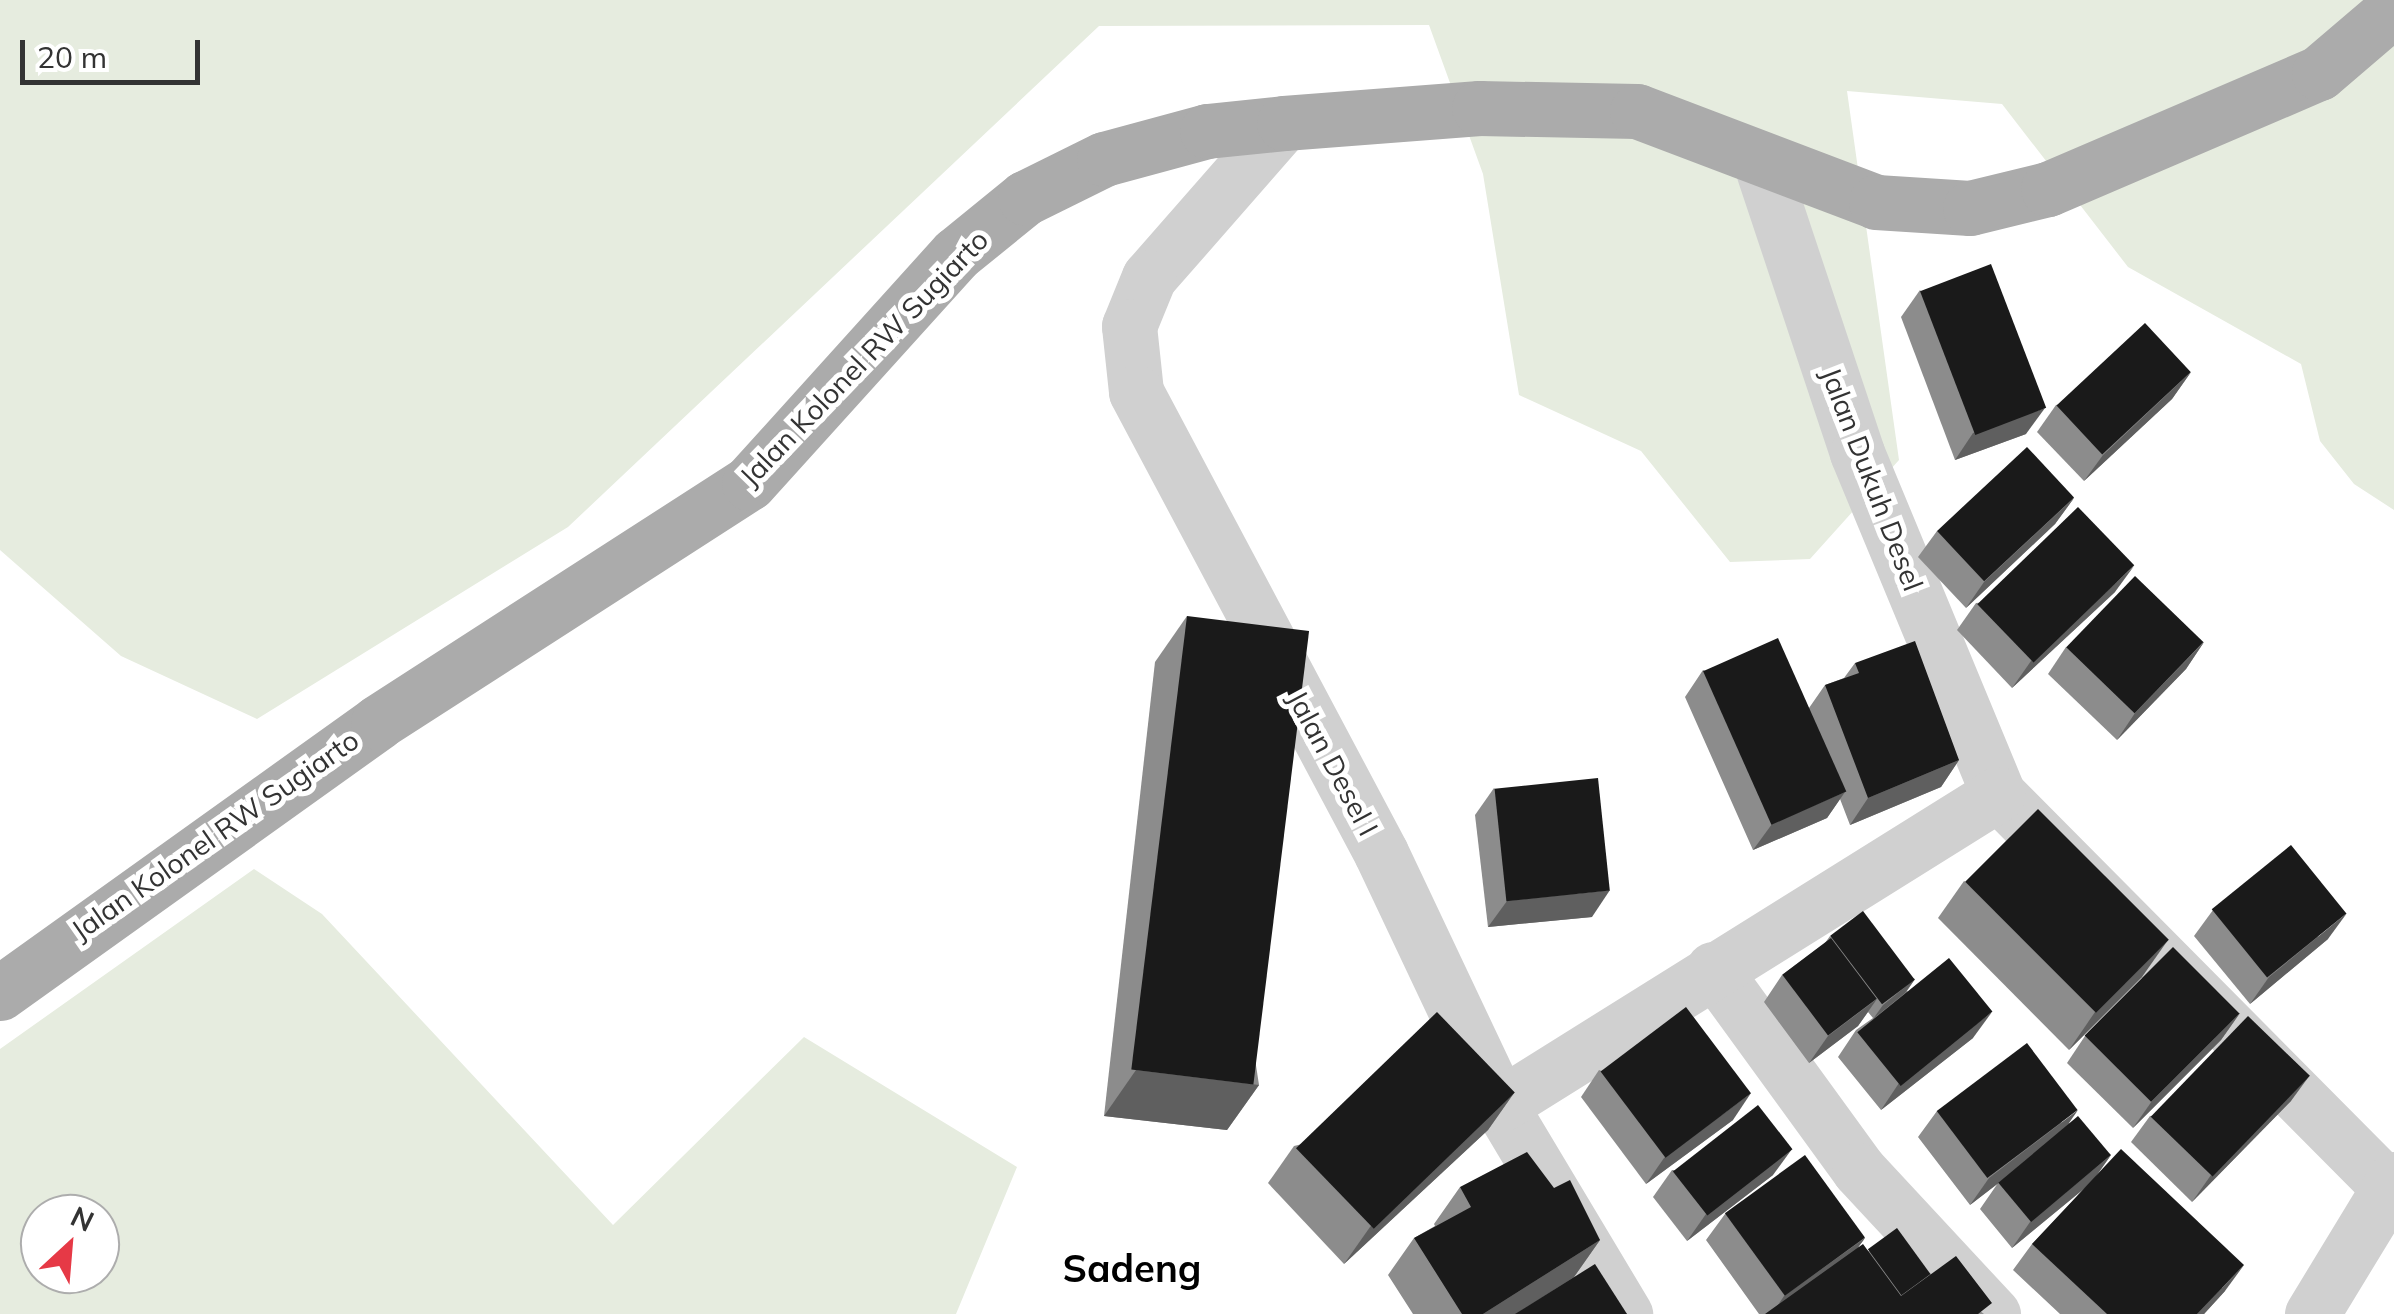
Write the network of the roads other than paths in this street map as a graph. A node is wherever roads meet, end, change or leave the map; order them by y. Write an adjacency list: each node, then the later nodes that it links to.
1 (2394, 9): 3 (main road, Jalan Kolonel RW Sugiarto)
2 (1284, 122): 3 (main road, Jalan Kolonel RW Sugiarto); 6 (main road, Jalan Kolonel RW Sugiarto); 7 (street, Jalan Desel I)
3 (1759, 158): 4 (street, Jalan Dukuh Desel)
4 (1998, 794): 5 (street); 8 (street, Jalan Dukuh Desel)
5 (1713, 969): 7 (street); 10 (street)
6 (0, 993)
7 (1500, 1104): 9 (street, Jalan Desel I)
8 (2391, 1183): 11 (street)
9 (1625, 1314)
10 (1992, 1314)
11 (2312, 1314)

